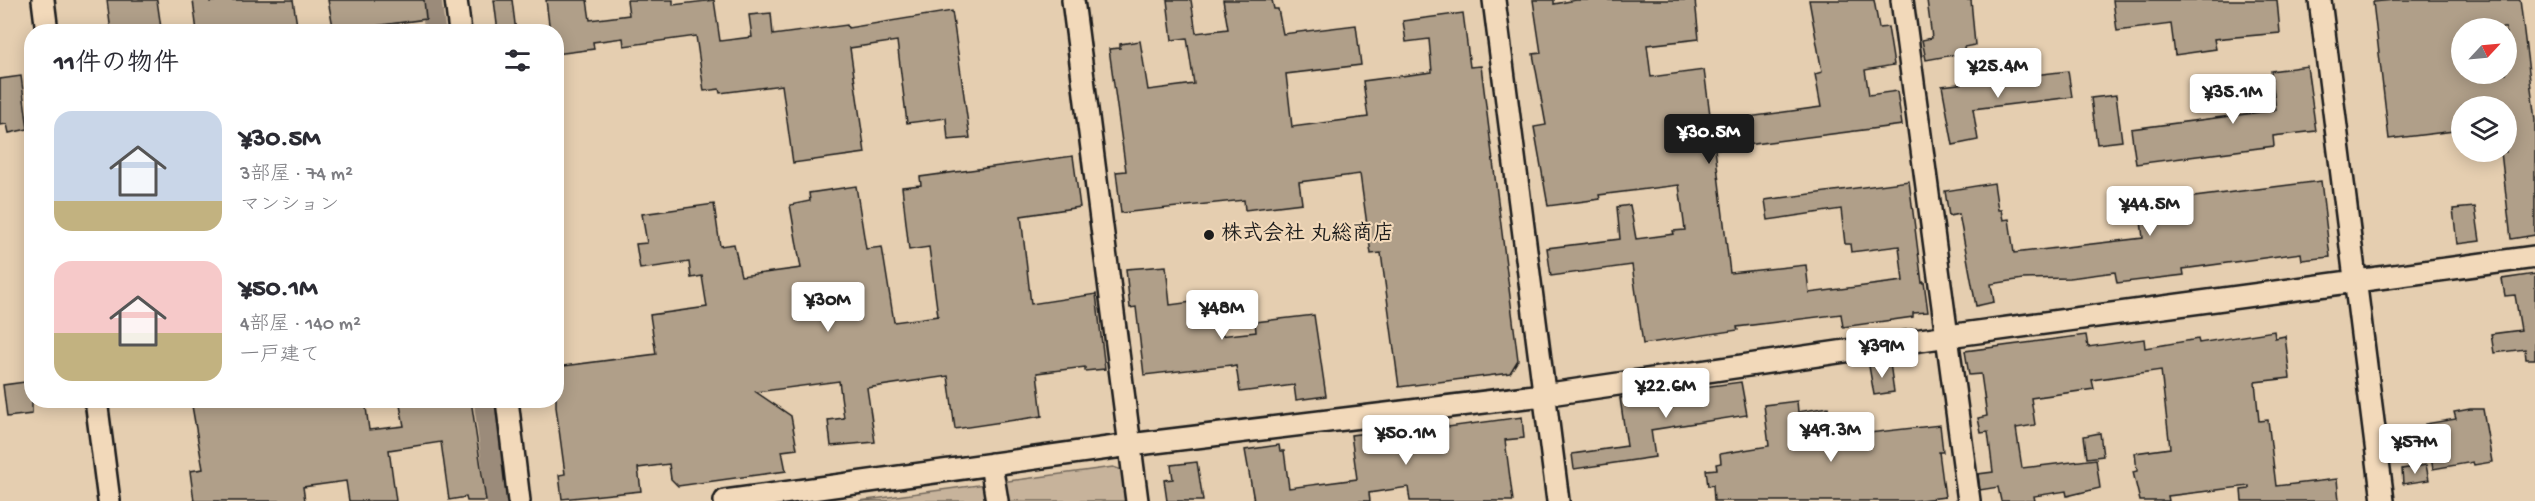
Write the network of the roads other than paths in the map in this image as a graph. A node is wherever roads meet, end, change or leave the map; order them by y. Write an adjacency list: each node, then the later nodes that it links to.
1 (43, 0): 7 (street)
2 (456, 0): 8 (street)
3 (1073, 0): 15 (street)
4 (1494, 0): 12 (street)
5 (1902, 0): 11 (street)
6 (2320, 0): 10 (street)
7 (46, 24)
8 (459, 24)
9 (2535, 257): 10 (street)
10 (2354, 280): 11 (street); 24 (street)
11 (1948, 336): 12 (street); 23 (street)
12 (1543, 395): 15 (street); 22 (street)
13 (97, 408): 17 (street)
14 (508, 408): 18 (street)
15 (1130, 445): 16 (street); 21 (street)
16 (991, 464): 19 (street); 20 (street)
17 (109, 501)
18 (519, 501)
19 (725, 501)
20 (997, 501)
21 (1137, 501)
22 (1558, 501)
23 (1969, 501)
24 (2383, 501)

